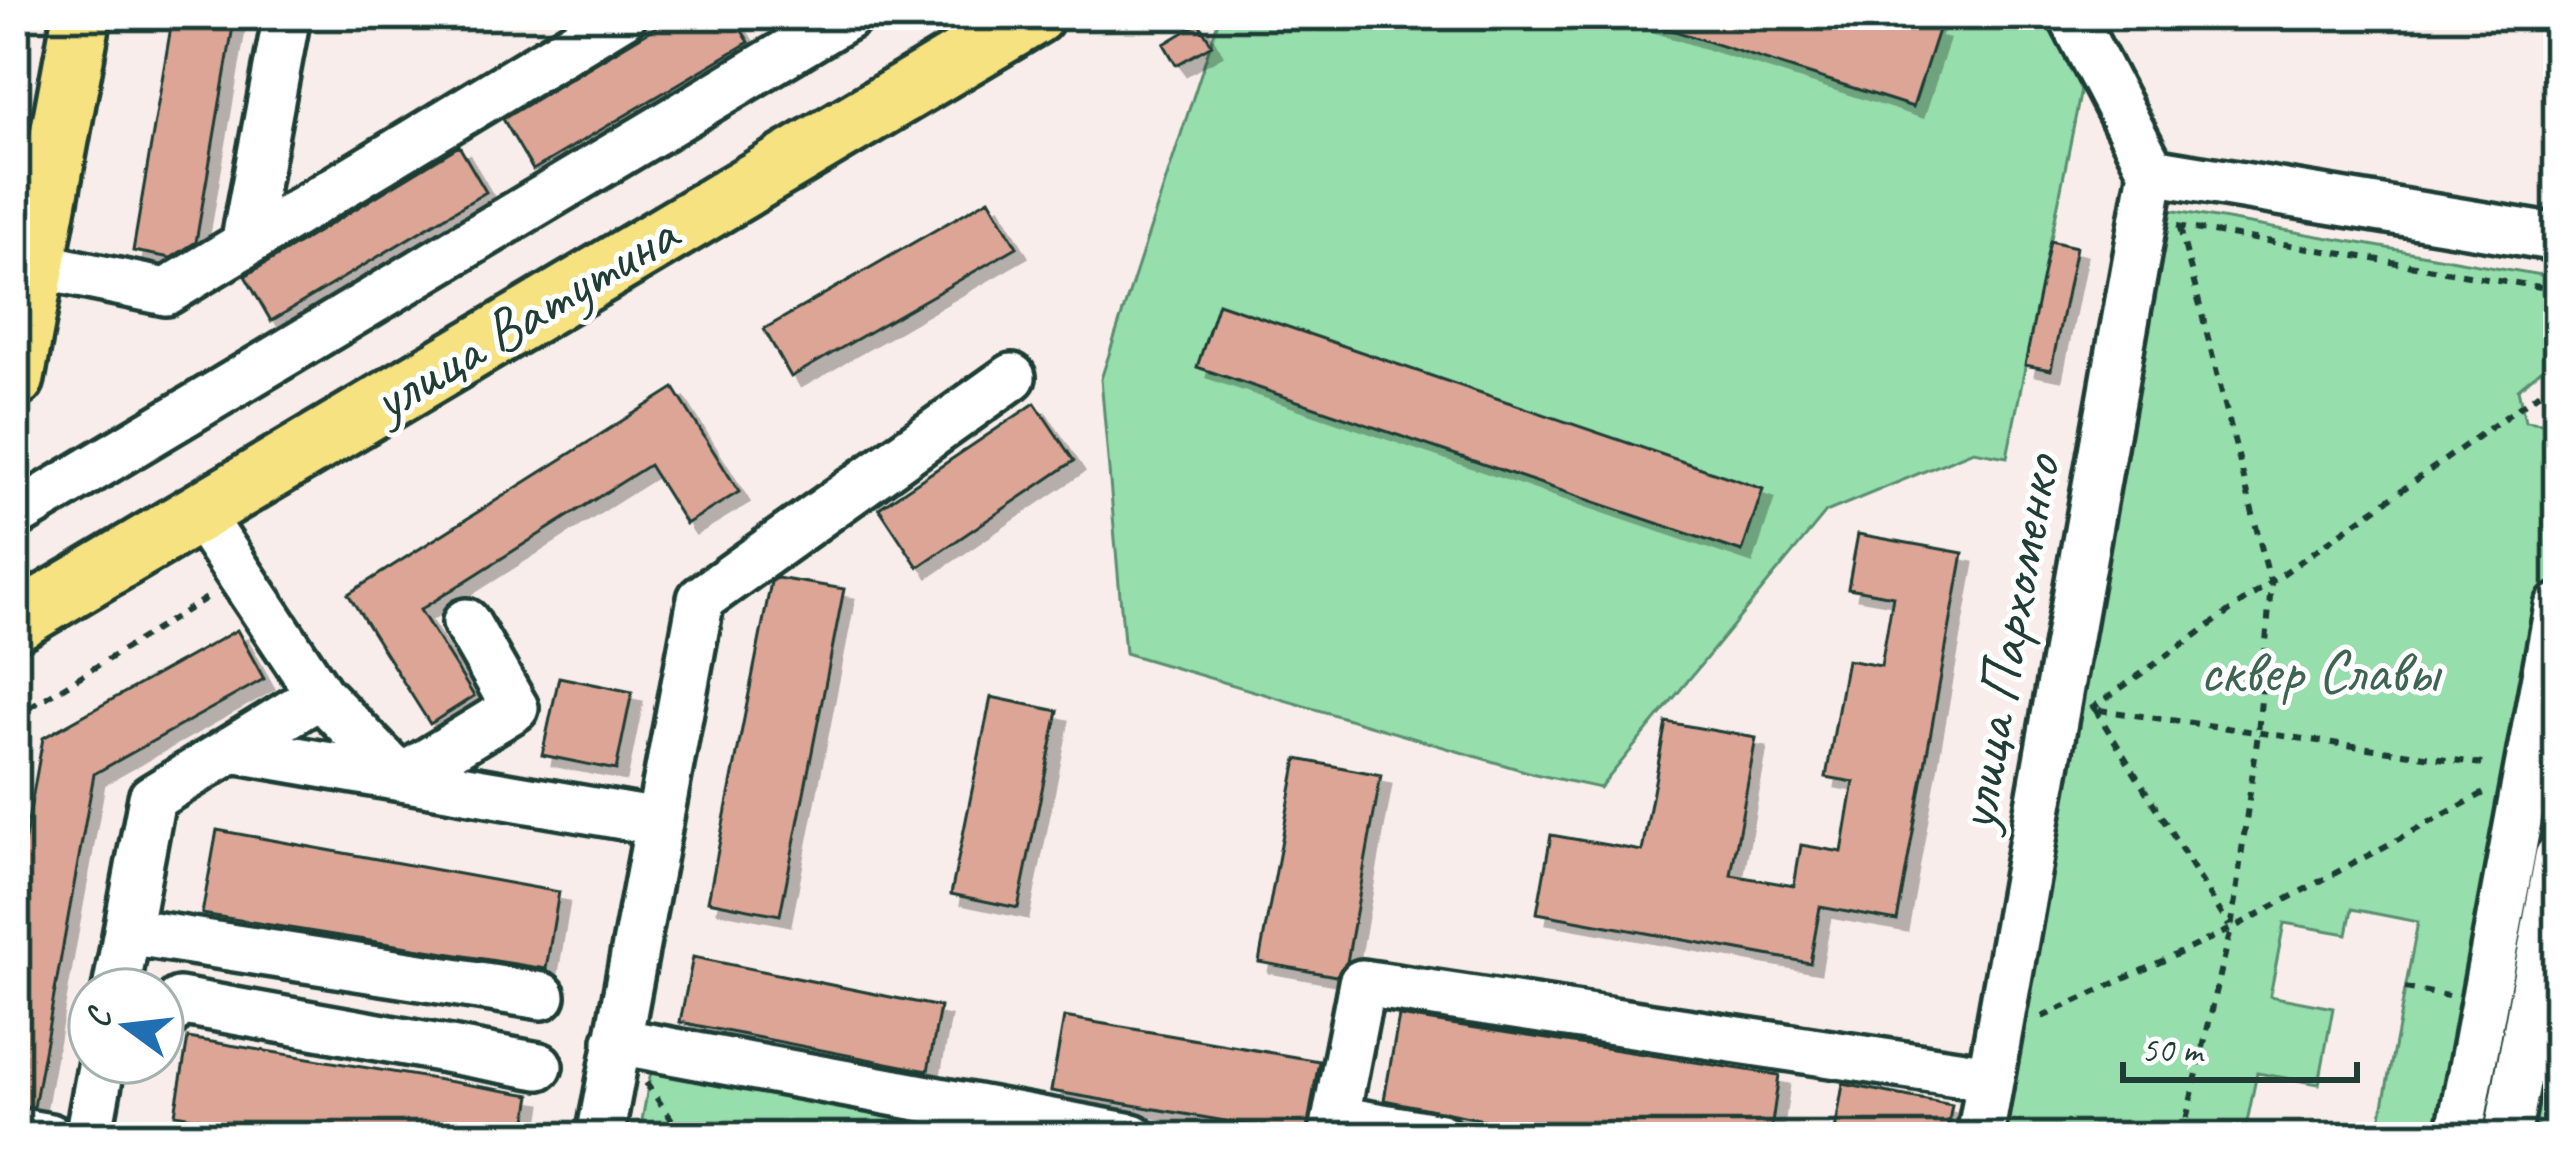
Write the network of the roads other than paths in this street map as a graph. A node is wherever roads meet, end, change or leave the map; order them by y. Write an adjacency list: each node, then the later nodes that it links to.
1 (82, 15): 10 (main road)
2 (287, 15): 9 (street)
3 (623, 15): 9 (street)
4 (850, 15): 14 (street)
5 (1035, 15): 13 (main road, улица Ватутина)
6 (2071, 15): 7 (street)
7 (2152, 171): 8 (street); 29 (street, улица Пархоменко)
8 (2558, 238)
9 (244, 245): 10 (street)
10 (35, 266): 12 (main road)
11 (1012, 377): 21 (street)
12 (15, 378)
13 (197, 510): 16 (main road, улица Ватутина); 18 (street)
14 (15, 515)
15 (2558, 607): 40 (street)
16 (15, 622)
17 (466, 622): 20 (street)
18 (320, 695): 19 (street); 20 (street)
19 (232, 749): 20 (street); 23 (street)
20 (401, 778): 21 (street)
21 (658, 822): 27 (street)
22 (2558, 857): 41 (street)
23 (127, 931): 24 (street); 25 (street)
24 (120, 966)
25 (542, 996)
26 (186, 1002): 28 (street)
27 (617, 1041): 36 (street); 37 (street)
28 (539, 1066)
29 (1990, 1078): 33 (street); 39 (street, улица Пархоменко)
30 (98, 1086): 32 (street)
31 (115, 1086): 32 (street)
32 (91, 1123)
33 (1334, 1128): 38 (street)
34 (15, 1131): 35 (street)
35 (50, 1137)
36 (600, 1137)
37 (1132, 1137)
38 (1440, 1137)
39 (1980, 1137)
40 (2459, 1137)
41 (2507, 1137)

